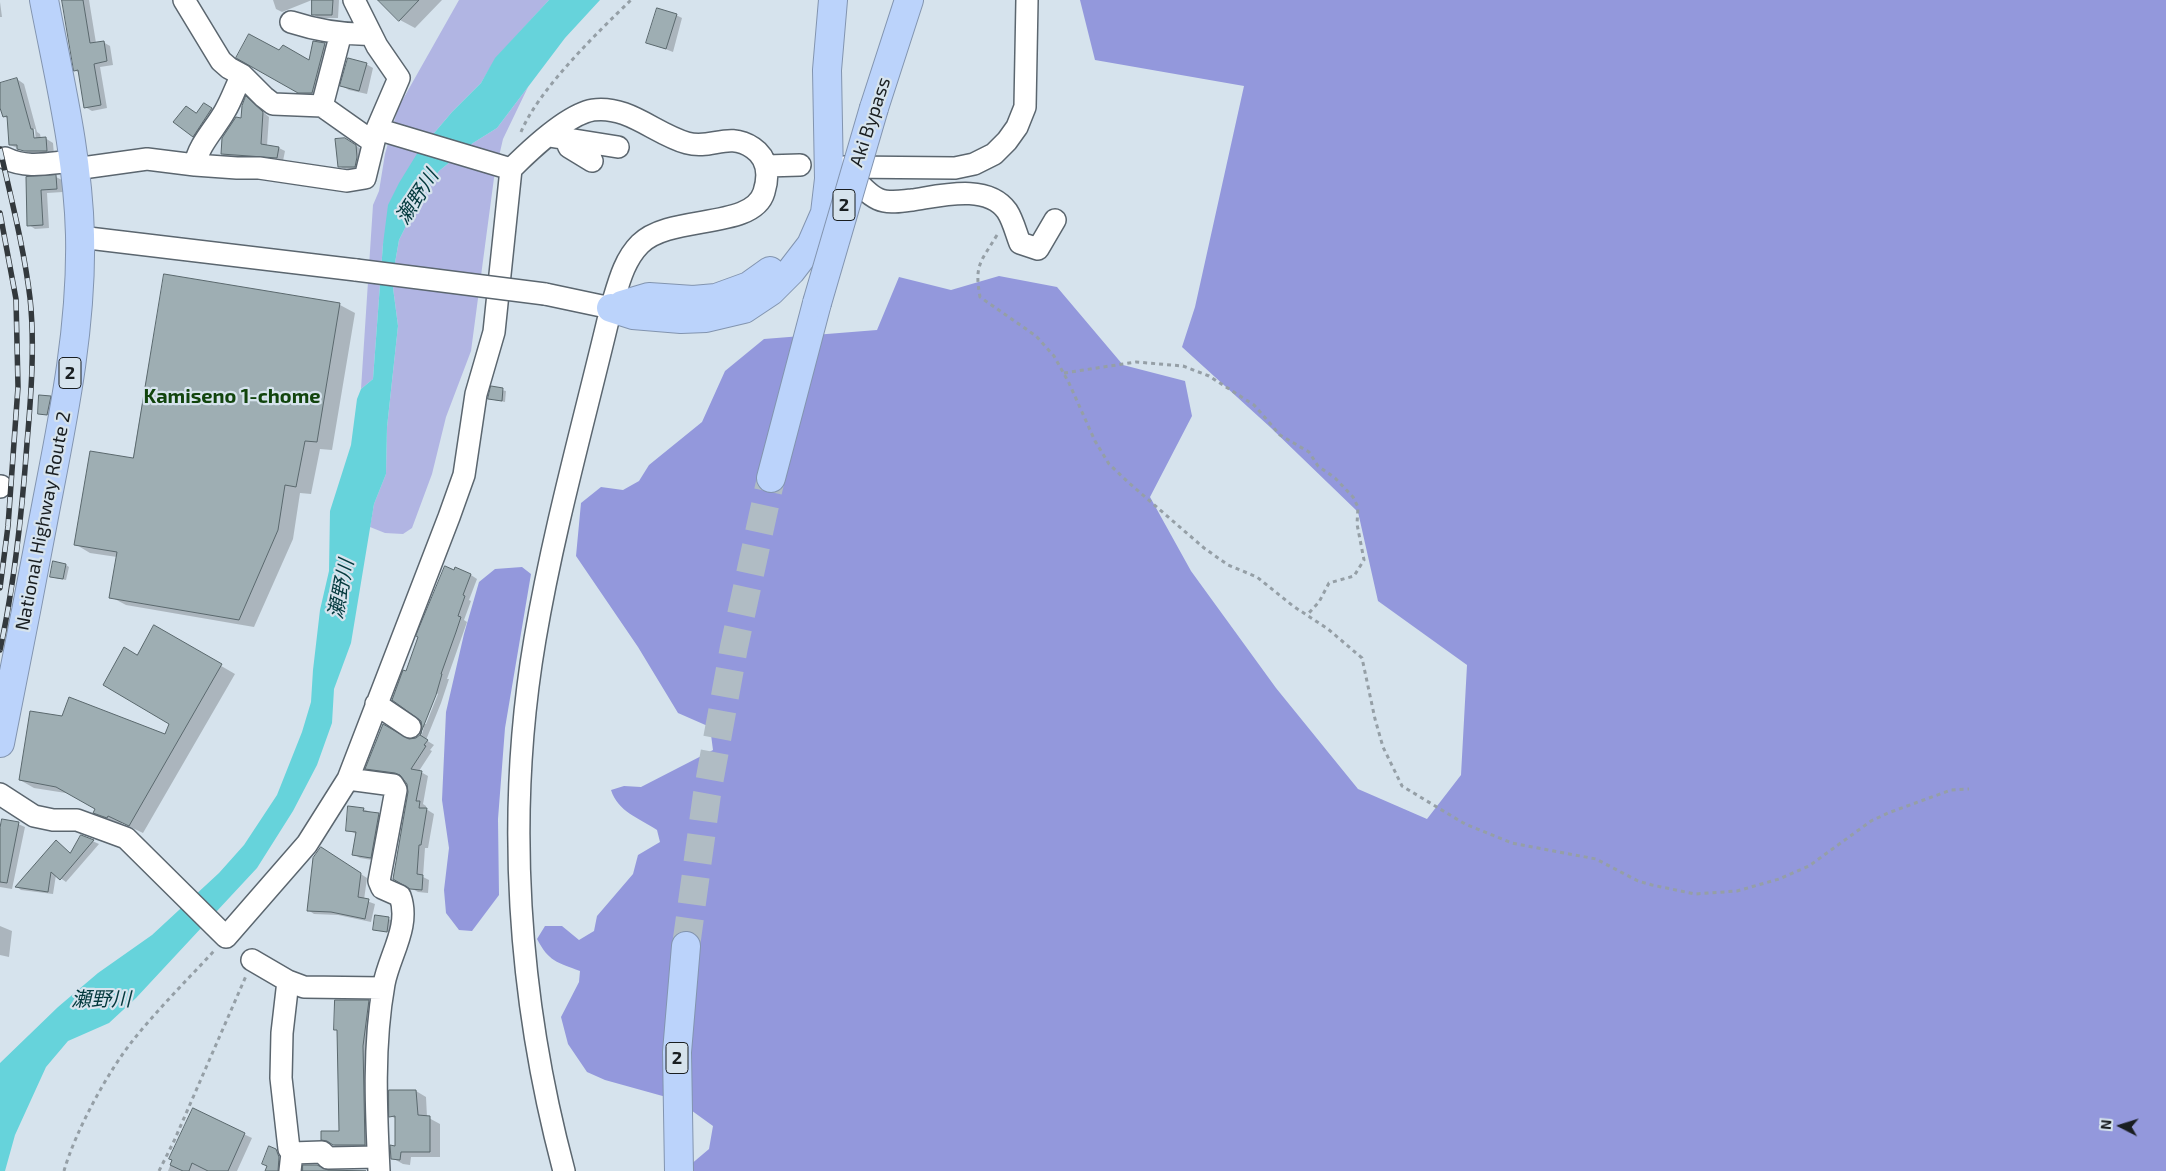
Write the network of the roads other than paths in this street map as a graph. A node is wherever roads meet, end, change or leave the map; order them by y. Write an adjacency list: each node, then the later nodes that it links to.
1 (44, 0): 18 (highway, National Highway Route 2 / 2)
2 (184, 0): 11 (street)
3 (354, 0): 10 (street)
4 (819, 0): 25 (highway)
5 (833, 0): 25 (highway)
6 (910, 0): 26 (highway, Aki Bypass / 2, bridge)
7 (1027, 0): 23 (street)
8 (291, 22): 9 (street)
9 (341, 32): 10 (street); 12 (street)
10 (370, 34): 13 (street)
11 (242, 75): 12 (street); 19 (street)
12 (322, 106): 13 (street)
13 (377, 134): 19 (street); 22 (street)
14 (557, 138): 15 (street); 17 (street); 20 (street); 22 (street)
15 (618, 147)
16 (5, 158): 18 (street)
17 (592, 161)
18 (74, 165): 19 (street); 24 (highway, National Highway Route 2 / 2)
19 (195, 165)
20 (766, 166): 21 (street); 25 (street)
21 (800, 166)
22 (506, 168): 27 (street)
23 (1055, 220)
24 (80, 237): 25 (street, bridge); 29 (highway, National Highway Route 2 / 2)
25 (610, 308): 38 (street)
26 (771, 478)
27 (376, 704): 28 (street); 30 (street)
28 (410, 726)
29 (0, 743)
30 (348, 779): 31 (street); 35 (street)
31 (0, 794)
32 (686, 946): 39 (highway, 2)
33 (252, 960): 34 (street)
34 (288, 981): 35 (street); 36 (street)
35 (383, 988): 37 (street)
36 (291, 1162): 37 (street)
37 (379, 1164)
38 (564, 1171)
39 (679, 1171)

